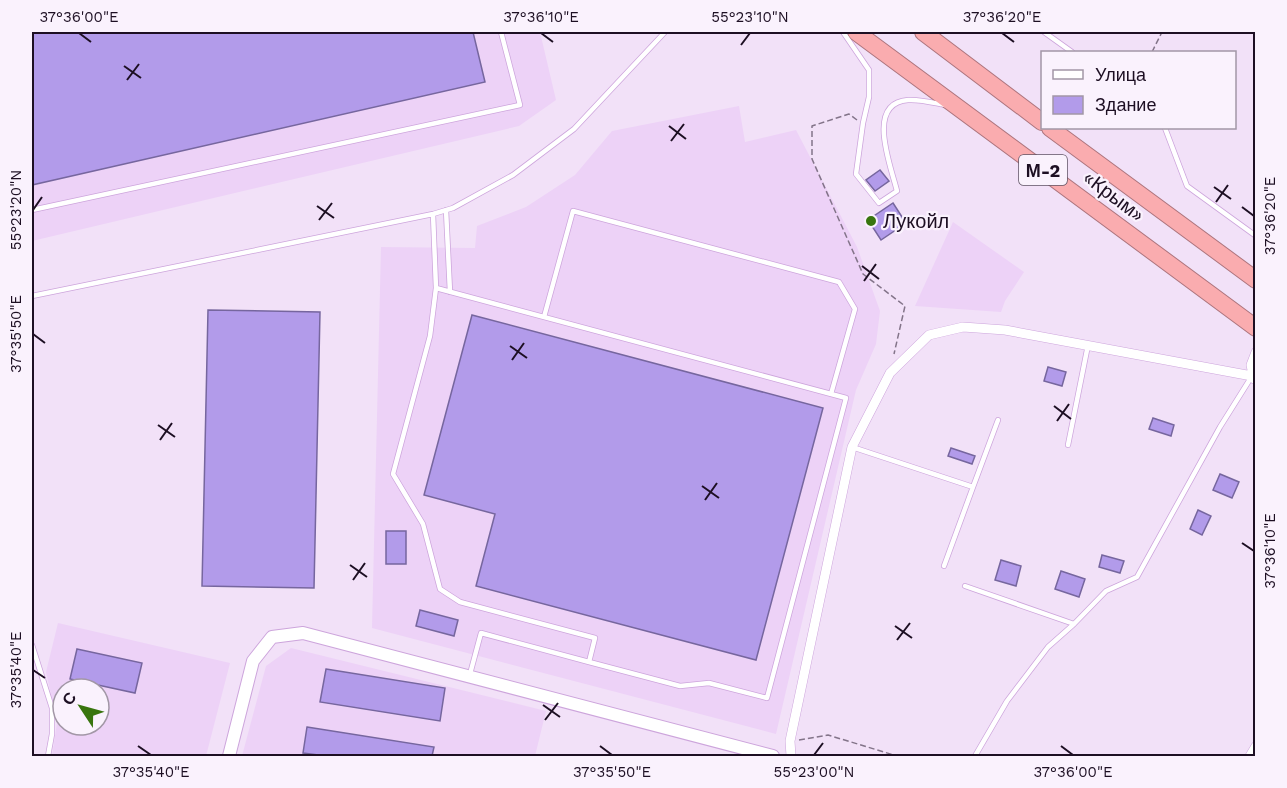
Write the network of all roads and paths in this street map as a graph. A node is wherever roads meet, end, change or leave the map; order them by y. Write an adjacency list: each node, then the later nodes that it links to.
1 (501, 32): 15 (lane)
2 (665, 32): 16 (lane)
3 (843, 32): 12 (lane)
4 (856, 32): 10 (highway, «Крым» / М-2)
5 (922, 32): 11 (highway)
6 (1044, 32): 8 (lane)
7 (1162, 32): 9 (path)
8 (1071, 51)
9 (1152, 51)
10 (957, 106): 12 (lane); 24 (highway, «Крым» / М-2)
11 (1041, 121)
12 (862, 123): 27 (path)
13 (1051, 129): 19 (highway, «Крым» / М-2)
14 (1165, 129): 18 (lane)
15 (32, 210)
16 (446, 210): 17 (lane); 21 (lane)
17 (433, 214): 20 (lane); 22 (lane)
18 (1256, 236)
19 (1255, 280)
20 (436, 288): 21 (lane); 38 (lane)
21 (450, 292): 23 (lane)
22 (32, 296)
23 (544, 317): 29 (lane); 29 (lane)
24 (1256, 328)
25 (1088, 345): 27 (street); 28 (street); 31 (lane)
26 (1256, 352): 28 (street)
27 (890, 373): 32 (street)
28 (1254, 379): 36 (lane)
29 (831, 394): 38 (lane)
30 (998, 420): 33 (lane)
31 (1068, 445)
32 (852, 447): 33 (lane); 40 (street)
33 (973, 487): 34 (lane)
34 (944, 566)
35 (965, 586): 36 (lane)
36 (1074, 624): 47 (lane)
37 (32, 645): 42 (lane)
38 (589, 662): 39 (lane)
39 (469, 677): 43 (street); 44 (street)
40 (790, 741): 45 (street); 46 (path)
41 (1256, 746): 48 (street)
42 (48, 756)
43 (229, 756)
44 (773, 756)
45 (791, 756)
46 (897, 756)
47 (975, 756)
48 (1250, 756)

